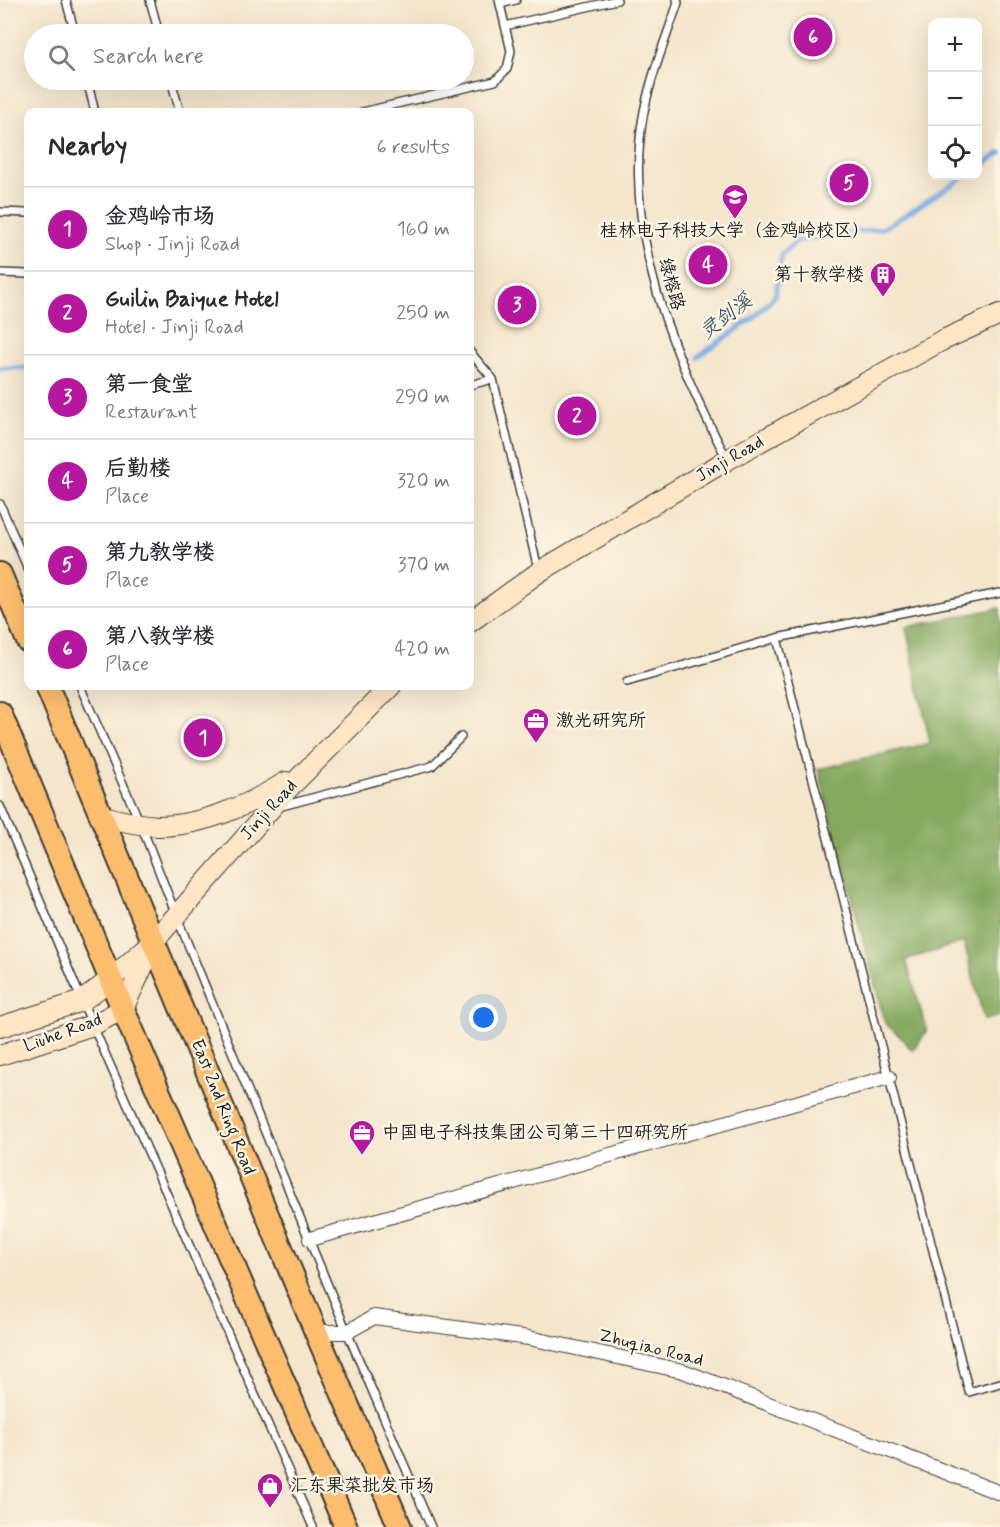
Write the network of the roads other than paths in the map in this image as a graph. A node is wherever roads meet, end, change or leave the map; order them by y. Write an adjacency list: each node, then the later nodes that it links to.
1 (66, 0): 7 (lane)
2 (150, 0): 8 (lane)
3 (516, 0): 6 (lane)
4 (617, 0): 9 (lane)
5 (677, 0): 25 (lane, 绿榕路)
6 (499, 2): 9 (lane)
7 (72, 24)
8 (156, 24)
9 (505, 26): 10 (lane)
10 (474, 86)
11 (90, 90): 14 (lane)
12 (174, 90): 15 (lane)
13 (456, 90): 16 (lane)
14 (94, 108)
15 (179, 108)
16 (379, 108)
17 (0, 212): 18 (lane)
18 (24, 213)
19 (0, 273): 20 (lane)
20 (24, 274)
21 (1000, 314): 25 (main road, Jinji Road)
22 (474, 357): 23 (lane)
23 (493, 379): 24 (lane); 28 (lane)
24 (474, 384)
25 (727, 460): 28 (main road, Jinji Road)
26 (0, 504): 27 (lane)
27 (24, 560)
28 (539, 572): 31 (main road, Jinji Road)
29 (0, 574): 32 (main road)
30 (1000, 593): 33 (lane)
31 (474, 619)
32 (24, 631)
33 (777, 638): 34 (lane); 53 (lane)
34 (627, 682)
35 (49, 690): 43 (main road, East 2nd Ring Road)
36 (82, 690): 44 (lane)
37 (387, 690): 40 (main road, Jinji Road)
38 (0, 713): 47 (main road)
39 (461, 737): 42 (lane)
40 (308, 768): 42 (main road, Jinji Road); 44 (main road)
41 (0, 806): 48 (lane)
42 (269, 810): 45 (main road, Jinji Road)
43 (103, 816): 44 (main road); 46 (main road, East 2nd Ring Road)
44 (141, 825): 45 (lane)
45 (176, 915): 46 (main road, Jinji Road); 54 (lane)
46 (154, 941): 47 (main road, Liuhe Road); 49 (main road, Liuhe Road); 55 (main road, East 2nd Ring Road)
47 (111, 979): 48 (main road, Liuhe Road); 49 (main road)
48 (82, 1001): 50 (lane); 51 (main road, Liuhe Road)
49 (123, 1009): 50 (main road, Liuhe Road); 60 (main road)
50 (93, 1025): 52 (main road, Liuhe Road); 59 (lane)
51 (0, 1028)
52 (0, 1055)
53 (889, 1077): 54 (street); 57 (lane)
54 (310, 1239): 56 (lane)
55 (316, 1332): 56 (street, Zhuqiao Road); 61 (main road, East 2nd Ring Road)
56 (347, 1332): 58 (street, Zhuqiao Road); 62 (lane)
57 (1000, 1383)
58 (1000, 1493)
59 (313, 1527)
60 (346, 1527)
61 (400, 1527)
62 (431, 1527)

